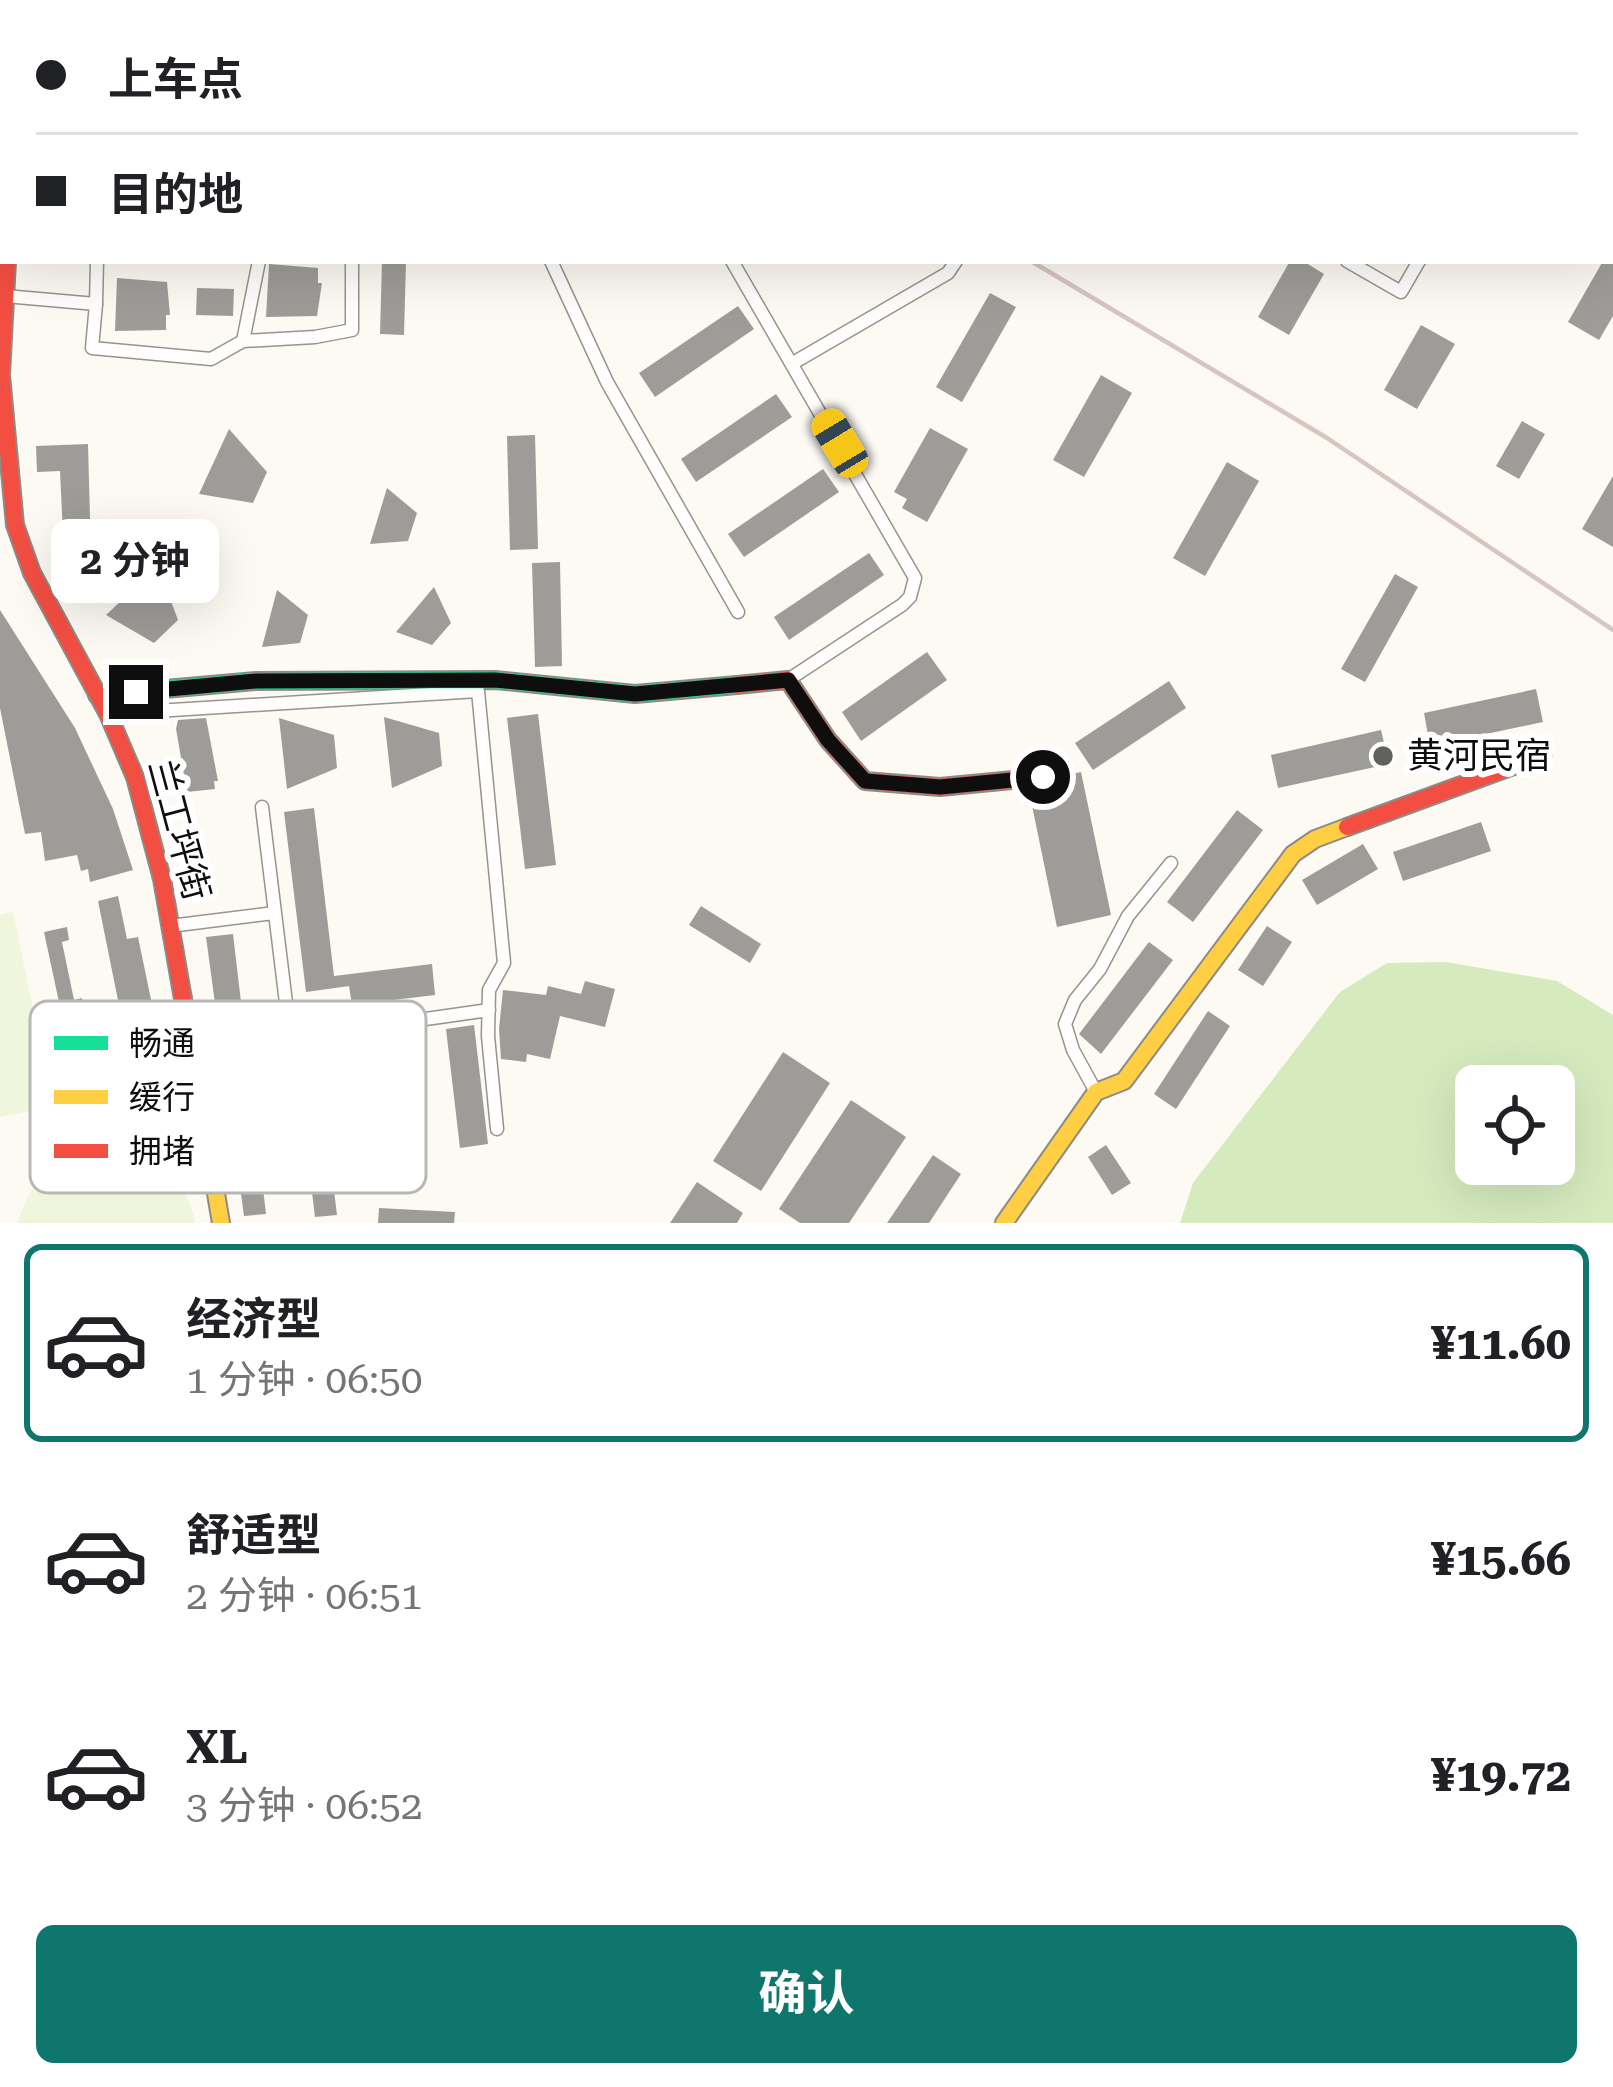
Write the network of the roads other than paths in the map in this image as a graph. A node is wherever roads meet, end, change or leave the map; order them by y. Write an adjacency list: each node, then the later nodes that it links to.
1 (7, 264): 10 (street, 兰工坪街)
2 (97, 264): 11 (street)
3 (258, 264): 12 (street)
4 (352, 264): 12 (street)
5 (552, 264): 14 (street)
6 (734, 264): 13 (street)
7 (954, 264): 13 (street)
8 (1352, 264): 9 (street)
9 (1417, 264)
10 (5, 296): 11 (street); 16 (street, 兰工坪街)
11 (96, 304): 12 (street)
12 (243, 341)
13 (793, 363): 15 (street)
14 (738, 612)
15 (788, 680): 16 (street); 19 (street)
16 (97, 695): 17 (street, 兰工坪街)
17 (108, 714): 23 (street, 兰工坪街); 26 (street)
18 (1544, 755): 28 (street)
19 (1043, 777)
20 (262, 807): 22 (street)
21 (1171, 863): 28 (street)
22 (274, 913): 23 (street); 25 (street)
23 (170, 926): 24 (street, 兰工坪街)
24 (183, 1001)
25 (286, 1001)
26 (489, 1010): 27 (street); 29 (street)
27 (426, 1019)
28 (1096, 1092): 32 (street)
29 (497, 1129)
30 (216, 1193): 31 (street, 兰工坪街)
31 (221, 1223)
32 (1004, 1223)

